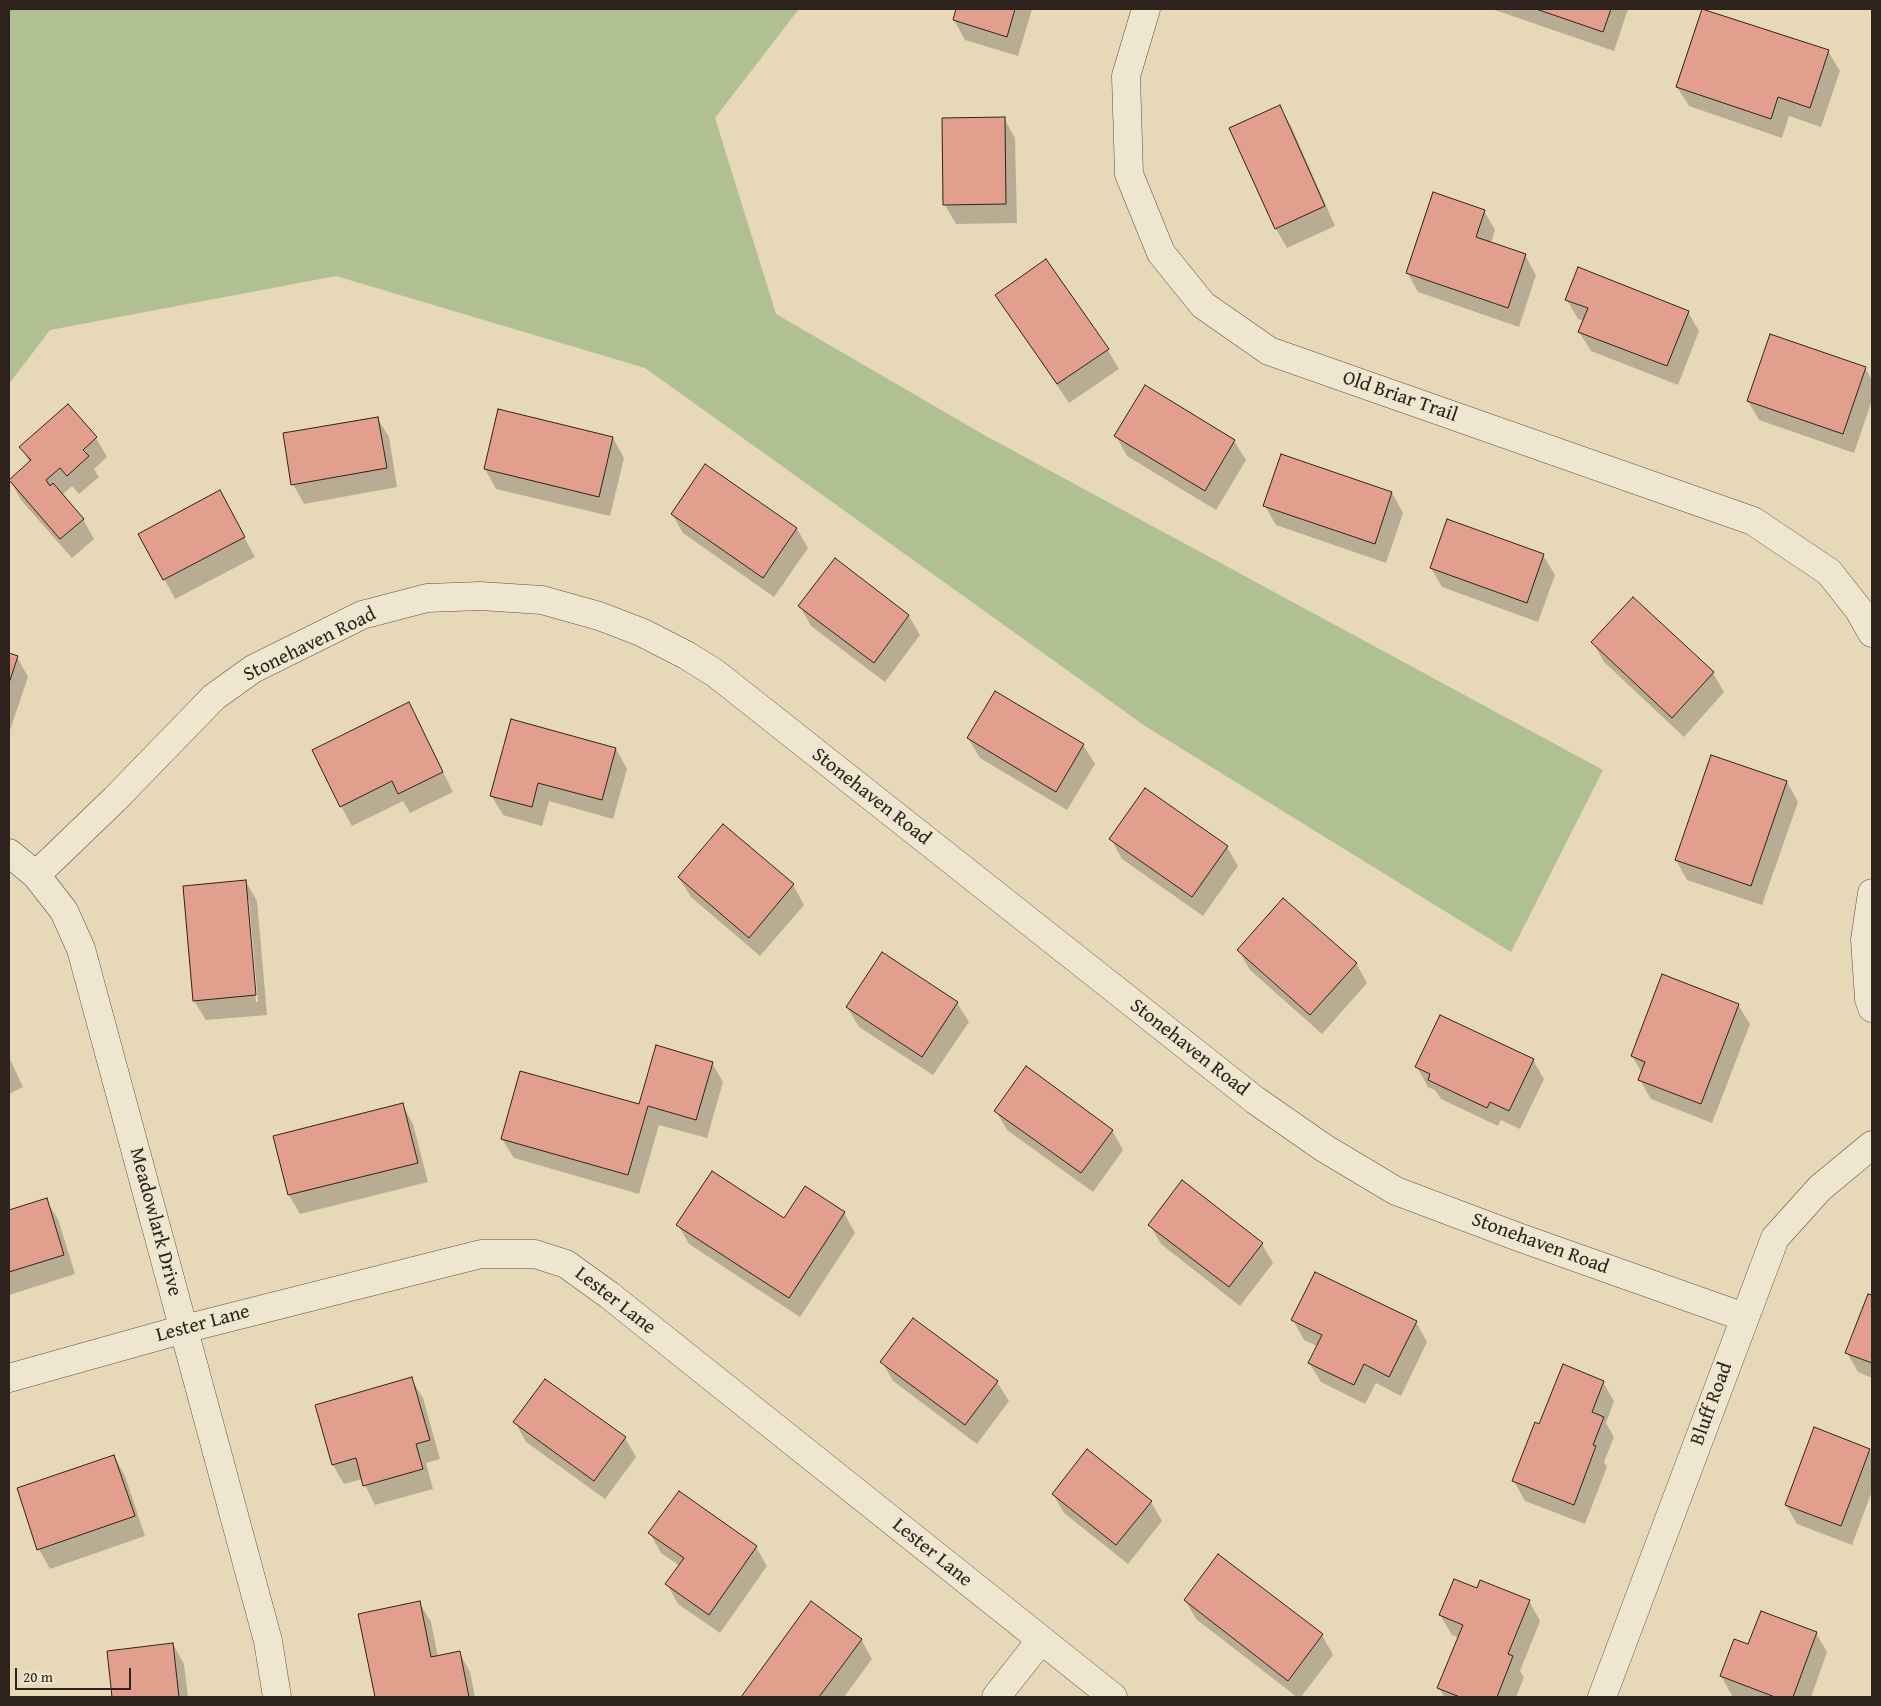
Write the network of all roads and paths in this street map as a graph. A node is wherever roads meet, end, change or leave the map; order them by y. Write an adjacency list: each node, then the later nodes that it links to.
1 (1146, 9): 2 (street, Old Briar Trail)
2 (1872, 633)
3 (9, 852): 4 (street)
4 (36, 875): 8 (street, Stonehaven Road); 9 (street, Meadowlark Drive)
5 (1872, 893): 6 (street)
6 (1872, 1008)
7 (1872, 1145): 8 (street, Bluff Road)
8 (1744, 1317): 15 (street, Bluff Road)
9 (184, 1329): 10 (street, Lester Lane); 11 (street, Lester Lane); 12 (street, Meadowlark Drive)
10 (9, 1378)
11 (1041, 1640): 13 (street); 14 (street, Lester Lane)
12 (278, 1697)
13 (996, 1697)
14 (1113, 1697)
15 (1602, 1697)

